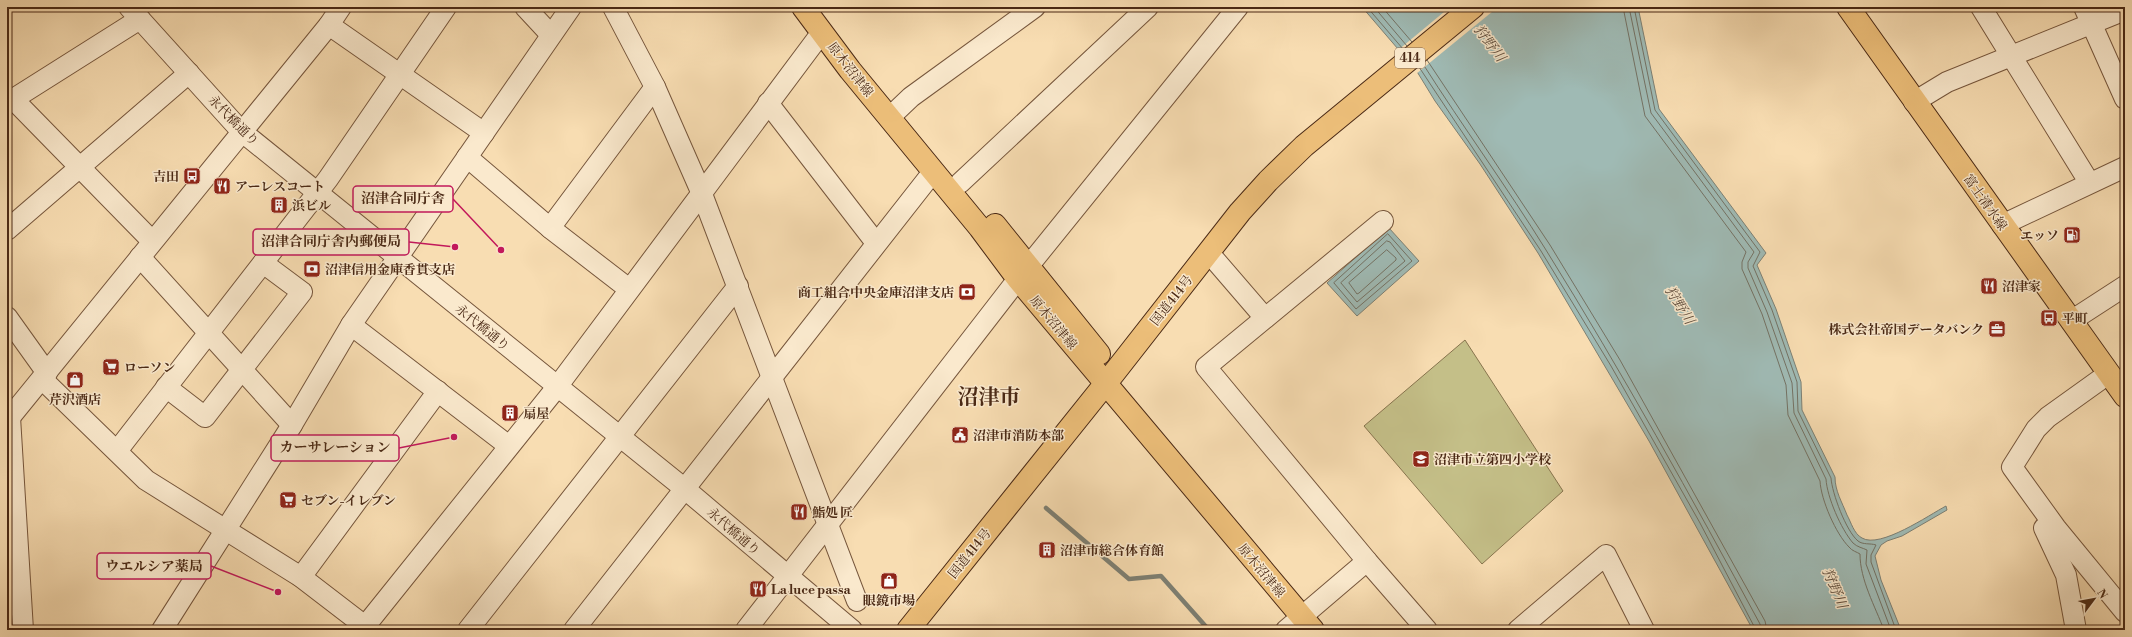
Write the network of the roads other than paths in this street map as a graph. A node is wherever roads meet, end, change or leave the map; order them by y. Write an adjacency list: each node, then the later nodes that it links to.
1 (341, 7): 17 (street)
2 (446, 7): 22 (street)
3 (525, 7): 19 (street)
4 (571, 7): 19 (street)
5 (613, 7): 23 (street)
6 (803, 7): 18 (main road, 原木沼津線)
7 (818, 7): 28 (main road, 原木沼津線)
8 (1035, 7): 28 (street)
9 (1148, 7): 36 (street)
10 (1238, 7): 49 (street)
11 (1473, 7): 45 (main road, 国道414号 / 414)
12 (1848, 7): 26 (main road, 富士清水線)
13 (1981, 7): 20 (street)
14 (2125, 10): 16 (street)
15 (135, 13): 21 (street, 永代橋通り); 25 (street)
16 (2088, 15): 20 (street); 24 (street)
17 (329, 24): 22 (street); 29 (street)
18 (822, 32): 27 (street); 28 (main road, 原木沼津線)
19 (551, 35): 30 (street)
20 (2011, 57): 26 (street); 35 (street)
21 (189, 73): 29 (street, 永代橋通り); 32 (street)
22 (399, 74): 30 (street); 37 (street)
23 (655, 87): 38 (street); 41 (street)
24 (2125, 99)
25 (10, 101): 32 (street)
26 (1914, 102): 40 (main road, 富士清水線)
27 (768, 103): 38 (street); 44 (street)
28 (894, 113): 34 (main road, 原木沼津線); 36 (main road, 原木沼津線)
29 (241, 132): 37 (street, 永代橋通り); 43 (street)
30 (484, 133): 31 (street)
31 (468, 158): 41 (street); 47 (street)
32 (80, 167): 42 (street); 43 (street)
33 (2125, 167): 35 (street)
34 (937, 176): 44 (street); 49 (main road, 原木沼津線)
35 (2089, 182): 40 (street)
36 (960, 183): 49 (main road, 原木沼津線)
37 (318, 192): 47 (street, 永代橋通り); 48 (street)
38 (702, 194): 50 (street); 52 (street)
39 (1383, 221): 54 (street)
40 (2002, 225): 55 (main road, 富士清水線)
41 (550, 228): 52 (street)
42 (7, 230)
43 (152, 241): 46 (street)
44 (876, 243): 61 (street)
45 (1209, 253): 54 (street); 62 (main road, 国道414号 / 414)
46 (140, 257): 57 (street); 60 (street)
47 (398, 257): 56 (street); 64 (street, 永代橋通り)
48 (263, 263): 57 (street); 58 (street)
49 (1024, 273): 62 (main road, 原木沼津線); 74 (street)
50 (738, 286): 61 (street); 69 (street)
51 (2125, 286): 55 (street)
52 (629, 289): 64 (street)
53 (7, 317): 60 (street)
54 (1265, 318): 76 (street)
55 (2072, 321): 59 (main road, 富士清水線)
56 (351, 325): 65 (street); 68 (street)
57 (209, 332): 58 (street); 63 (street)
58 (243, 369): 63 (street); 68 (street)
59 (2108, 374): 66 (main road, 富士清水線); 73 (street)
60 (44, 376): 67 (street); 71 (street)
61 (774, 377): 72 (street); 74 (street)
62 (1110, 378): 81 (main road, 原木沼津線); 90 (main road, 国道414号 / 414)
63 (166, 387): 71 (street)
64 (557, 387): 69 (street, 永代橋通り); 70 (street)
65 (438, 391): 70 (street); 77 (street)
66 (2125, 396)
67 (9, 419): 84 (street)
68 (292, 424): 75 (street)
69 (620, 438): 72 (street, 永代橋通り); 86 (street)
70 (509, 446): 83 (street)
71 (117, 451): 75 (street)
72 (685, 489): 78 (street, 永代橋通り); 87 (street)
73 (2031, 496): 80 (street); 94 (street)
74 (829, 524): 78 (street); 79 (street)
75 (226, 529): 77 (street); 85 (street)
76 (1367, 561): 81 (street); 92 (street)
77 (301, 577): 83 (street)
78 (788, 577): 88 (street); 89 (street, 永代橋通り)
79 (857, 600)
80 (2125, 612)
81 (1303, 621): 91 (main road, 原木沼津線)
82 (1524, 628): 93 (street)
83 (366, 629)
84 (23, 630)
85 (162, 630)
86 (468, 630)
87 (574, 630)
88 (746, 630)
89 (852, 630)
90 (908, 630)
91 (1328, 630)
92 (1427, 630)
93 (1644, 630)
94 (2076, 630)

